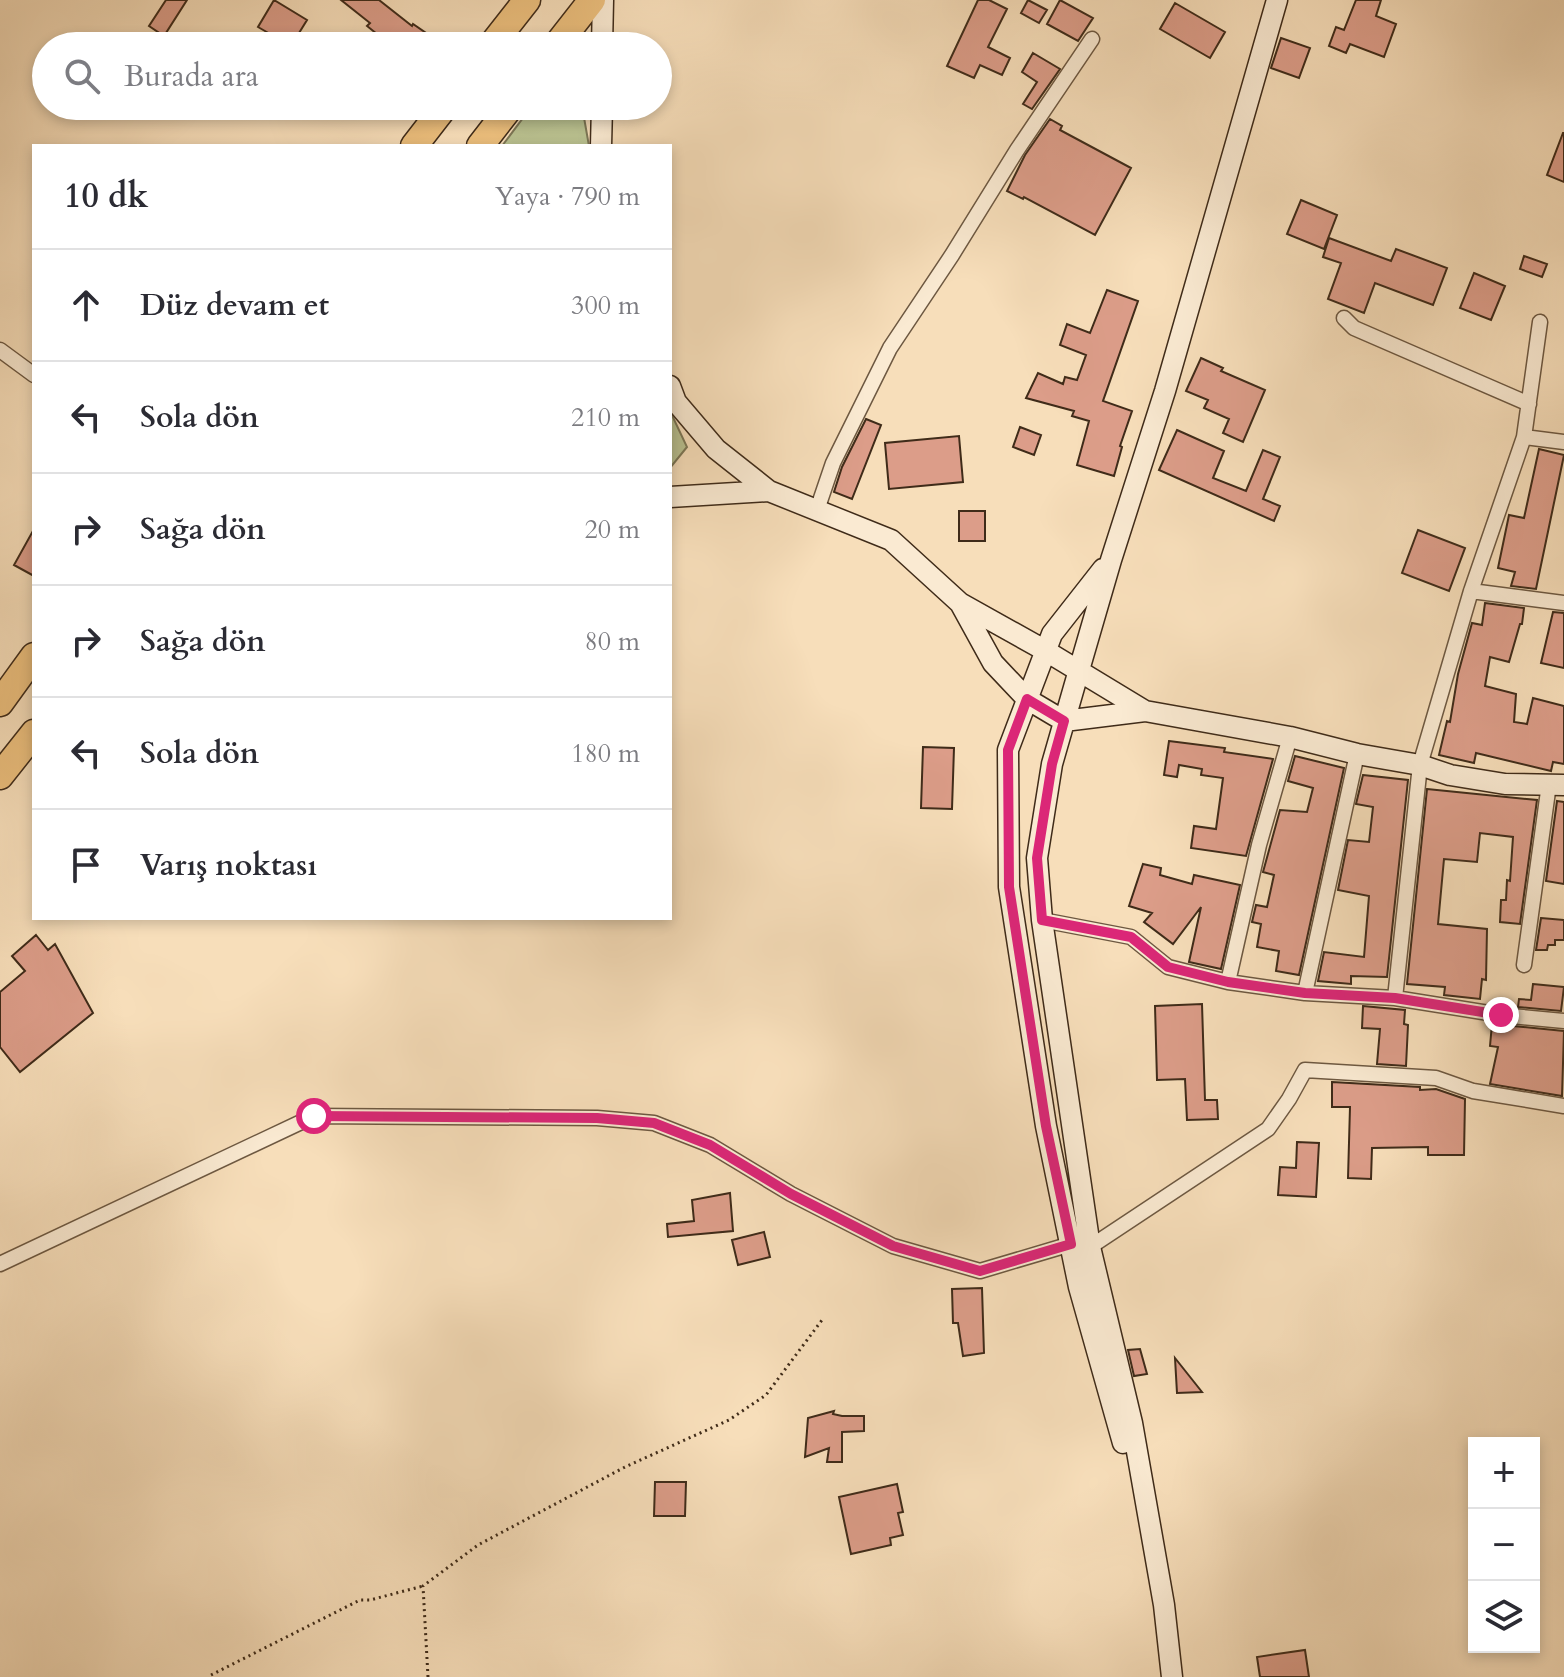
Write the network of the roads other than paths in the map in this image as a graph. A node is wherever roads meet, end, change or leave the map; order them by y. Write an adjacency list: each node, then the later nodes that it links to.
1 (527, 0): 5 (highway)
2 (592, 0): 6 (highway)
3 (603, 0): 7 (street)
4 (1277, 0): 26 (street)
5 (502, 32)
6 (567, 32)
7 (602, 32)
8 (1092, 39): 25 (street)
9 (434, 120): 12 (highway)
10 (500, 120): 13 (highway)
11 (602, 120): 14 (street)
12 (416, 144)
13 (482, 144)
14 (601, 144)
15 (1344, 318): 20 (street)
16 (1540, 322): 20 (street)
17 (0, 350): 18 (street)
18 (32, 374)
19 (672, 391): 23 (street)
20 (1529, 404): 21 (street)
21 (1524, 437): 22 (street); 27 (street)
22 (1564, 442)
23 (769, 491): 24 (street); 25 (street)
24 (672, 497)
25 (817, 510): 28 (street)
26 (1111, 560): 30 (street); 32 (street)
27 (1471, 591): 29 (street); 40 (street)
28 (960, 603): 30 (street); 33 (street)
29 (1564, 603)
30 (1046, 651): 32 (street); 33 (street)
31 (32, 659): 34 (highway)
32 (1079, 670): 35 (street); 36 (street)
33 (1027, 699): 36 (street); 50 (street)
34 (0, 703)
35 (1145, 711): 36 (street); 38 (street)
36 (1064, 721): 43 (street)
37 (32, 736): 41 (highway)
38 (1290, 737): 39 (street); 45 (street)
39 (1357, 754): 40 (street); 46 (street)
40 (1420, 765): 42 (street); 47 (street)
41 (0, 776)
42 (1557, 785): 44 (street)
43 (1042, 920): 45 (street); 50 (street)
44 (1524, 965)
45 (1228, 982): 46 (street)
46 (1305, 993): 47 (street)
47 (1395, 998): 48 (street)
48 (1564, 1021)
49 (1564, 1106): 50 (street)
50 (1080, 1246): 51 (street); 52 (street); 53 (street)
51 (0, 1264)
52 (1163, 1677)
53 (1172, 1677)

